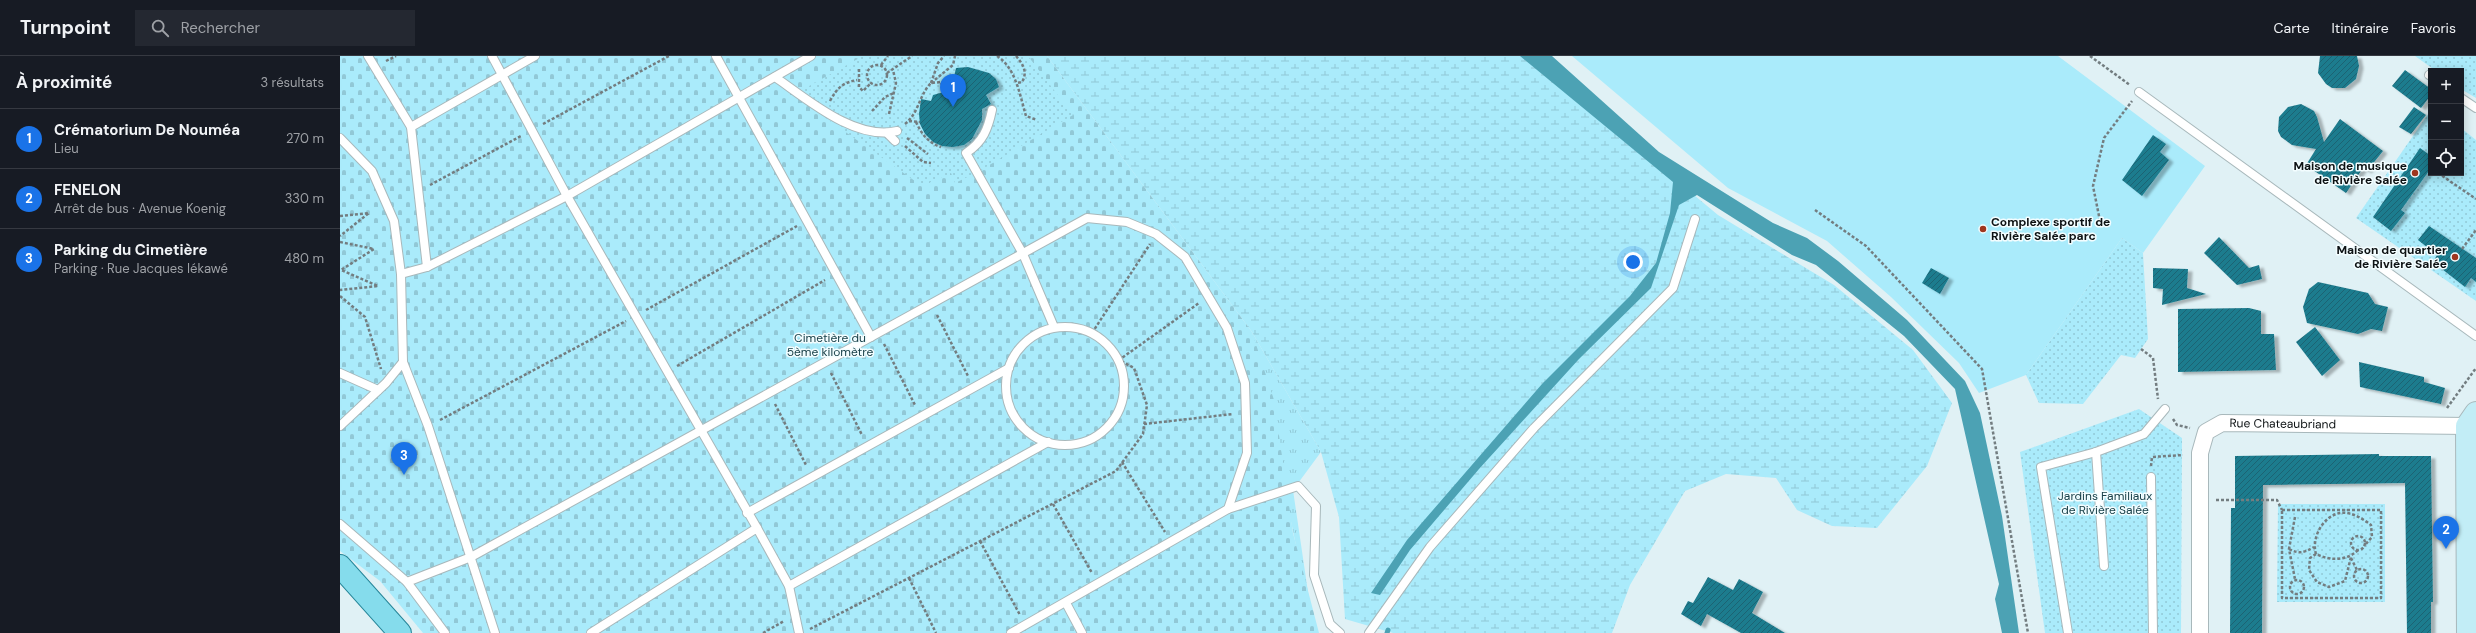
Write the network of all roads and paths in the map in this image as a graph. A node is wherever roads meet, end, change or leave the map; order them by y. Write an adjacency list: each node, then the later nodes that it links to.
1 (368, 56): 38 (lane)
2 (492, 56): 18 (lane)
3 (535, 56): 18 (lane)
4 (669, 56): 39 (path)
5 (716, 56): 27 (lane)
6 (811, 56): 19 (lane)
7 (888, 56): 14 (path)
8 (912, 56): 16 (path)
9 (944, 56): 22 (path)
10 (955, 56): 22 (path)
11 (999, 56): 23 (path)
12 (1016, 56): 23 (path)
13 (2090, 56): 25 (path)
14 (880, 65): 17 (path); 21 (path)
15 (859, 69): 20 (path)
16 (893, 70): 17 (path); 26 (path)
17 (887, 73): 21 (path)
18 (502, 75): 38 (lane); 39 (lane)
19 (775, 77): 27 (lane); 31 (lane)
20 (857, 80): 21 (path); 31 (path)
21 (871, 83)
22 (931, 83): 24 (path); 35 (path)
23 (1017, 83): 34 (path)
24 (944, 91)
25 (2139, 92): 55 (path); 73 (lane)
26 (894, 93): 32 (path); 33 (path)
27 (738, 98): 49 (lane); 54 (lane)
28 (2464, 100): 29 (lane)
29 (2476, 108)
30 (992, 110): 61 (lane)
31 (826, 111): 41 (lane)
32 (872, 111)
33 (889, 114)
34 (1037, 120)
35 (909, 121): 36 (path); 40 (path)
36 (916, 122): 37 (path); 44 (path)
37 (920, 122)
38 (411, 127): 62 (lane)
39 (532, 130): 48 (path); 49 (lane)
40 (897, 131): 41 (lane); 45 (path)
41 (887, 133): 43 (lane)
42 (340, 138): 63 (lane)
43 (895, 142): 46 (path)
44 (941, 147)
45 (928, 154)
46 (931, 163)
47 (2443, 176): 50 (path)
48 (424, 188)
49 (567, 196): 62 (lane); 69 (lane)
50 (2476, 198)
51 (1815, 210): 141 (path)
52 (340, 216): 58 (path)
53 (1695, 219): 140 (lane)
54 (807, 221): 64 (lane); 69 (path)
55 (2102, 226)
56 (2476, 230): 60 (path)
57 (1156, 234): 61 (lane); 67 (lane); 71 (path)
58 (340, 236)
59 (340, 242): 65 (path)
60 (2462, 249)
61 (1023, 254): 68 (lane); 70 (lane)
62 (427, 267): 63 (lane)
63 (401, 274): 75 (lane)
64 (836, 274): 72 (lane); 79 (path)
65 (340, 290)
66 (340, 296): 81 (path)
67 (1209, 296): 74 (path); 87 (lane)
68 (932, 304): 72 (lane); 82 (path)
69 (635, 316): 79 (lane); 92 (path)
70 (1054, 327): 71 (lane); 77 (lane)
71 (1092, 333): 74 (lane)
72 (874, 334): 76 (lane); 88 (path)
73 (2476, 336)
74 (1119, 360): 90 (path); 94 (lane)
75 (403, 362): 81 (lane); 92 (lane)
76 (826, 362): 84 (lane); 95 (path)
77 (1009, 368): 82 (lane); 94 (lane)
78 (2476, 368): 86 (path)
79 (666, 372): 93 (lane)
80 (340, 373): 83 (lane)
81 (386, 383): 83 (lane)
82 (974, 388): 88 (lane)
83 (378, 390): 91 (lane)
84 (769, 393): 93 (lane); 99 (path)
85 (2165, 409): 96 (lane)
86 (2445, 410)
87 (1246, 413): 90 (path); 103 (lane)
88 (921, 416): 95 (lane)
89 (2471, 419): 97 (street, Rue Chateaubriand); 145 (main road)
90 (1144, 424): 98 (path)
91 (340, 426)
92 (428, 426): 116 (lane)
93 (700, 432): 105 (lane); 116 (lane)
94 (1048, 442): 125 (lane)
95 (868, 446): 99 (lane)
96 (2096, 452): 119 (lane); 142 (lane)
97 (2200, 453): 100 (path); 101 (street, Rue Chateaubriand)
98 (1122, 462): 102 (path); 110 (path)
99 (812, 477): 105 (lane)
100 (2151, 477): 143 (lane)
101 (2201, 500): 104 (path); 144 (street, Rue Chateaubriand)
102 (1053, 504): 109 (path); 124 (path)
103 (1228, 509): 110 (lane); 139 (lane)
104 (2282, 510): 104 (path)
105 (748, 513): 108 (lane)
106 (2295, 516): 113 (path)
107 (340, 524): 123 (lane)
108 (757, 528): 125 (lane); 132 (lane)
109 (980, 541): 121 (path); 128 (path)
110 (1171, 542): 124 (lane)
111 (2364, 546): 112 (path); 114 (path); 114 (path)
112 (2314, 547): 113 (path); 115 (path)
113 (2289, 548): 122 (path)
114 (2358, 550): 117 (path)
115 (2316, 554): 117 (path); 117 (path)
116 (471, 557): 123 (lane); 131 (lane)
117 (2351, 557): 120 (path)
118 (340, 566): 129 (main road)
119 (2104, 566)
120 (2357, 570): 120 (path)
121 (909, 578): 135 (path); 136 (path)
122 (2295, 580): 122 (path)
123 (407, 582): 130 (lane)
124 (1098, 584): 126 (lane)
125 (789, 586): 127 (lane)
126 (1066, 603): 128 (lane); 138 (lane)
127 (796, 613): 133 (path); 134 (lane)
128 (1025, 625): 137 (lane)
129 (400, 633)
130 (444, 633)
131 (496, 633)
132 (591, 633)
133 (764, 633)
134 (799, 633)
135 (802, 633)
136 (936, 633)
137 (1011, 633)
138 (1082, 633)
139 (1340, 633)
140 (1369, 633)
141 (2028, 633)
142 (2068, 633)
143 (2153, 633)
144 (2200, 633)
145 (2468, 633)

